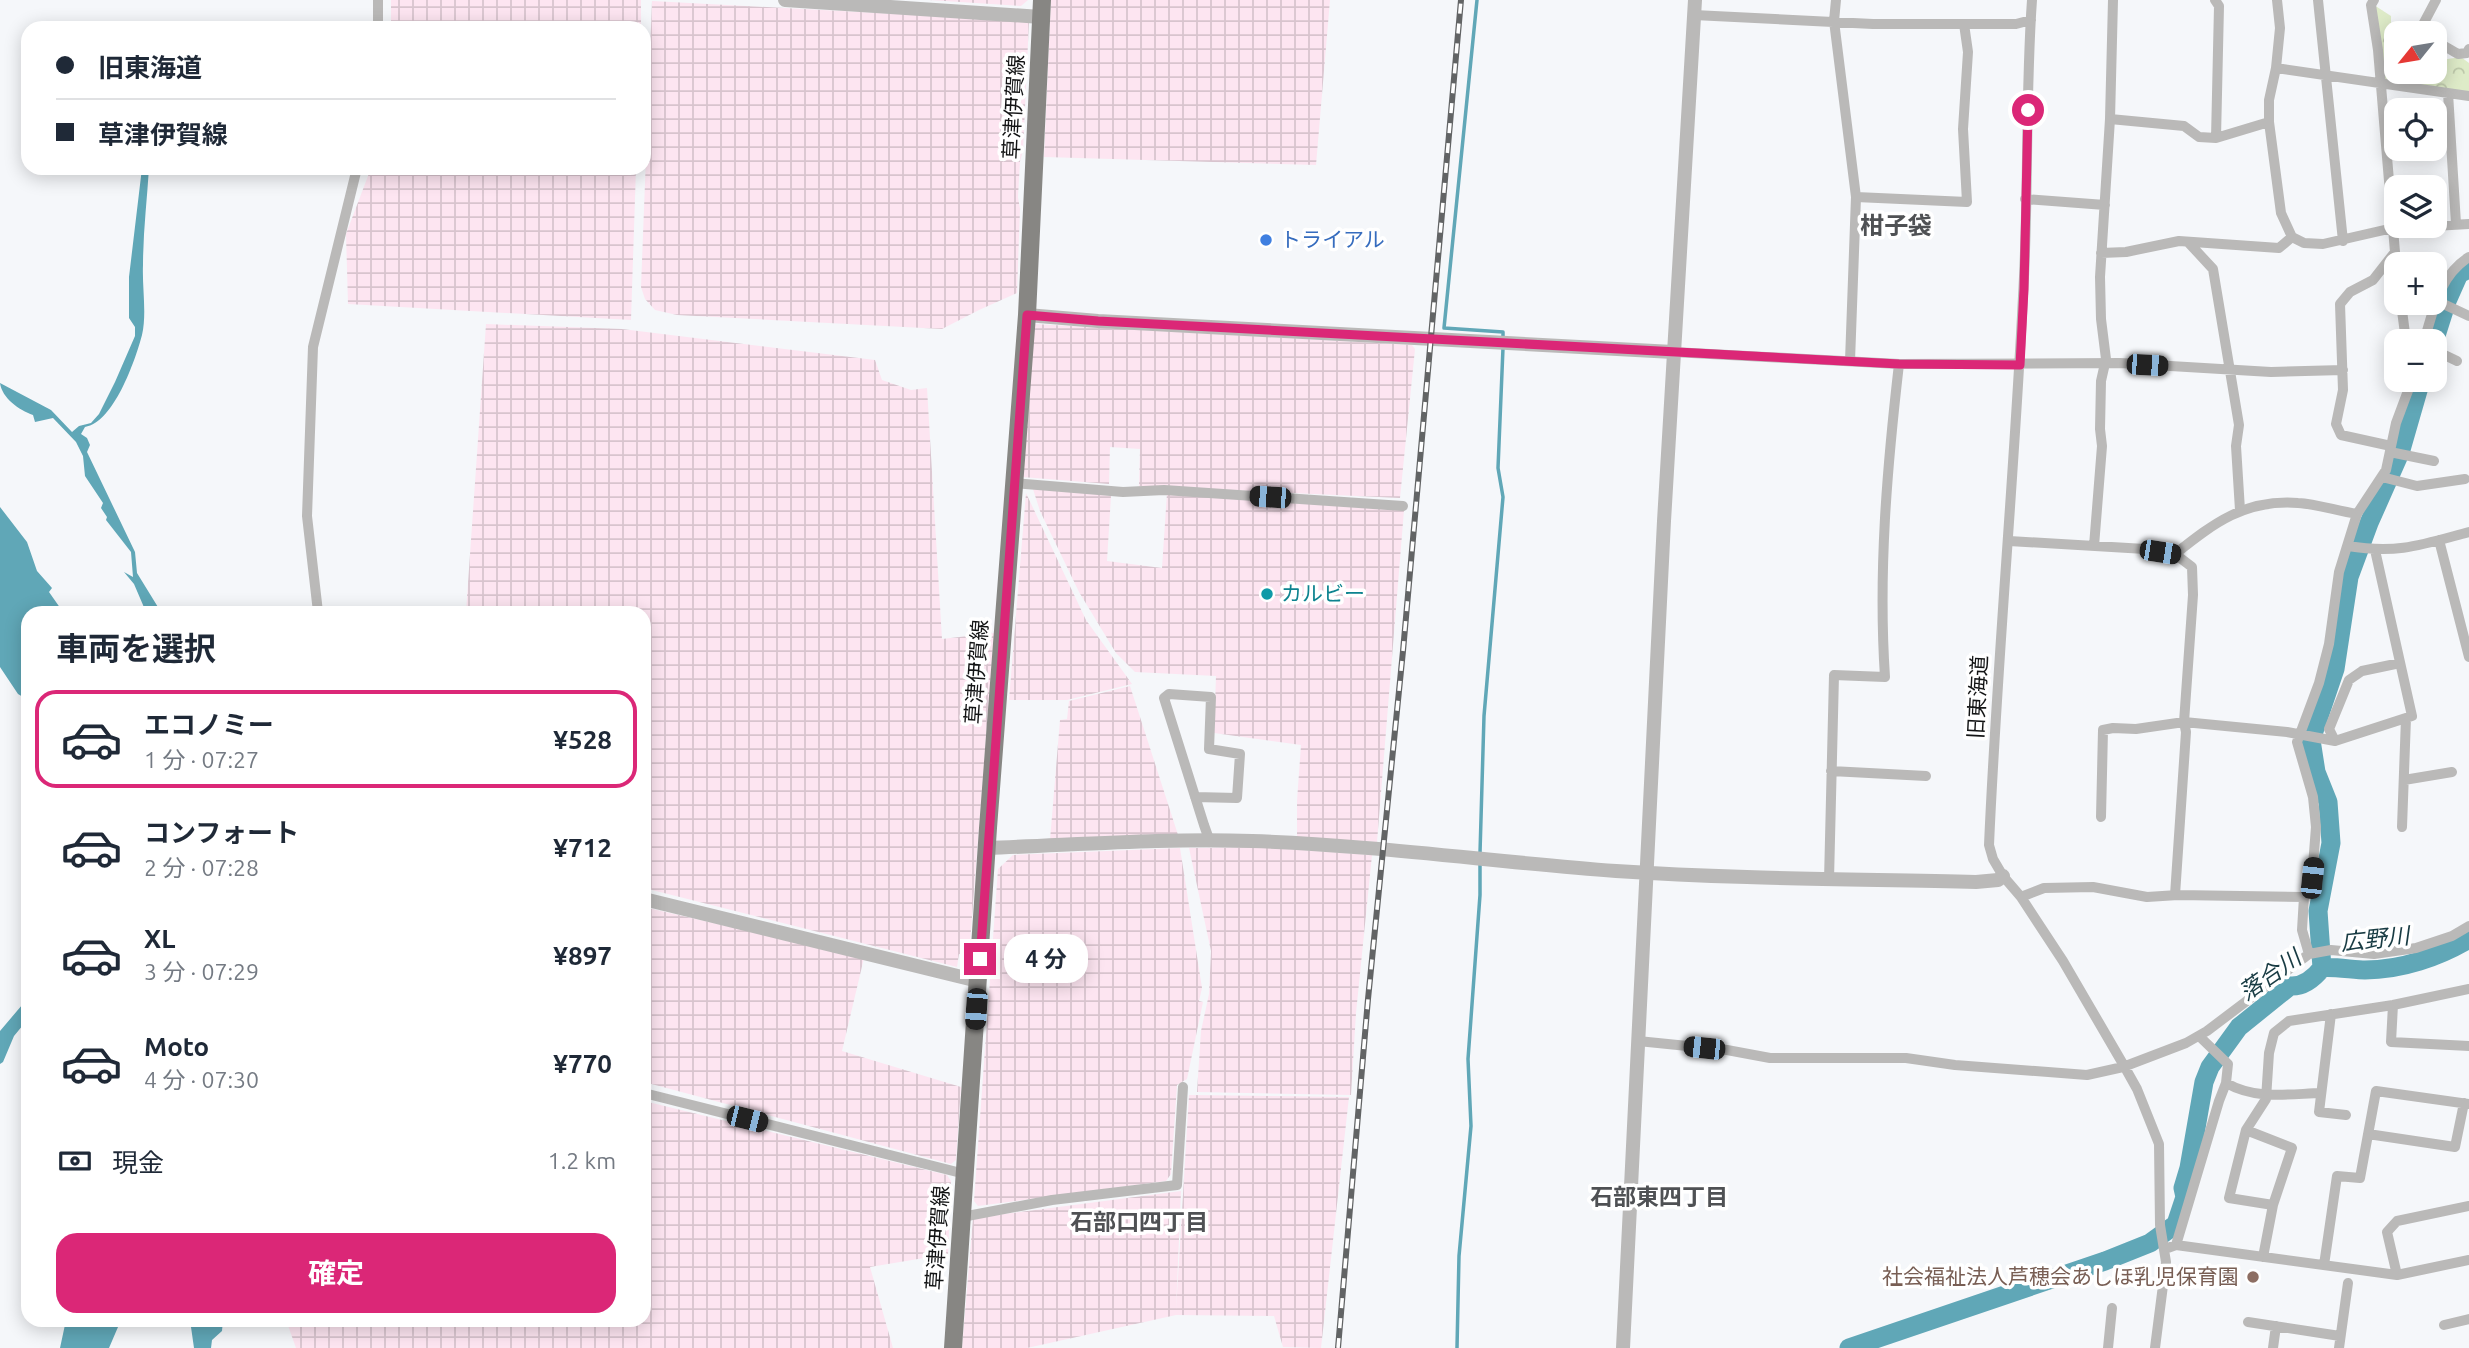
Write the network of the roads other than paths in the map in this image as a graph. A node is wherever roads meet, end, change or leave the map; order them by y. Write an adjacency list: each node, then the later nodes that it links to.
1 (378, 0): 14 (street)
2 (785, 0): 12 (street)
3 (1836, 0): 15 (street)
4 (2032, 0): 13 (street, 旧東海道)
5 (2113, 0): 25 (street)
6 (2215, 0): 27 (street)
7 (2277, 0): 20 (street)
8 (2318, 0): 21 (street)
9 (2374, 0): 22 (street)
10 (2436, 0): 16 (street)
11 (1694, 7): 15 (street); 49 (street)
12 (1041, 8): 47 (main road, 草津伊賀線)
13 (2031, 20): 17 (street); 31 (street, 旧東海道)
14 (378, 21)
15 (1834, 21): 17 (street); 30 (street)
16 (2423, 21)
17 (1964, 24): 30 (street)
18 (2447, 48): 19 (street)
19 (2469, 49)
20 (2276, 68): 21 (street); 26 (street)
21 (2325, 75): 22 (street); 39 (street)
22 (2381, 83): 23 (street); 29 (street)
23 (2448, 93): 24 (street); 35 (street)
24 (2469, 96)
25 (2110, 119): 27 (street); 32 (street)
26 (2269, 122): 27 (street); 37 (street)
27 (2216, 138)
28 (355, 175): 74 (street)
29 (2389, 175)
30 (1856, 197): 52 (street)
31 (2025, 199): 32 (street); 55 (street, 旧東海道)
32 (2105, 205): 42 (street)
33 (2469, 224): 35 (street)
34 (2447, 225): 35 (street)
35 (2456, 225)
36 (2384, 230): 39 (street)
37 (2292, 237): 39 (street); 40 (street)
38 (2394, 238): 41 (street)
39 (2343, 241)
40 (2188, 242): 42 (street); 56 (street)
41 (2395, 252)
42 (2101, 253): 54 (street)
43 (2468, 259): 45 (street)
44 (2384, 266): 57 (street)
45 (2447, 276)
46 (2447, 305): 48 (street)
47 (1027, 315): 49 (street); 63 (main road, 草津伊賀線)
48 (2469, 316)
49 (1673, 352): 52 (street); 90 (street)
50 (2447, 356): 51 (street)
51 (2457, 360)
52 (1850, 361): 53 (street)
53 (1899, 364): 55 (street); 81 (street)
54 (2105, 364): 55 (street); 56 (street); 70 (street)
55 (2020, 365): 69 (street, 旧東海道)
56 (2231, 369): 57 (street); 65 (street)
57 (2343, 370): 59 (street)
58 (2407, 392): 59 (street)
59 (2395, 452): 60 (street); 61 (street)
60 (2434, 461)
61 (2387, 478): 62 (street); 66 (street)
62 (2465, 479)
63 (1014, 483): 64 (street); 89 (main road, 草津伊賀線)
64 (1402, 506)
65 (2240, 510): 66 (street); 73 (street)
66 (2357, 514): 71 (street)
67 (2469, 532): 68 (street)
68 (2439, 540): 72 (street); 75 (street)
69 (2009, 541): 70 (street); 91 (street, 旧東海道)
70 (2094, 546): 73 (street)
71 (2348, 546): 72 (street); 79 (street)
72 (2375, 550): 76 (street)
73 (2175, 554): 78 (street)
74 (317, 606)
75 (2469, 657)
76 (2400, 663): 77 (street); 80 (street)
77 (2406, 718): 80 (street); 84 (street)
78 (2185, 722): 79 (street); 86 (street); 93 (street)
79 (2299, 736): 80 (street); 95 (street)
80 (2335, 741)
81 (1831, 771): 83 (street); 92 (street)
82 (2452, 772): 84 (street)
83 (1926, 776)
84 (2404, 780): 87 (street)
85 (1195, 797): 85 (street); 88 (street)
86 (2101, 817)
87 (2402, 827)
88 (1210, 842): 89 (street); 90 (street)
89 (987, 848): 99 (main road, 草津伊賀線)
90 (1648, 873): 92 (street); 104 (street)
91 (2003, 876): 92 (street); 94 (street, 旧東海道)
92 (1829, 880)
93 (2175, 895): 94 (street); 95 (street)
94 (2021, 897): 106 (street, 旧東海道)
95 (2304, 897): 98 (street)
96 (651, 901): 99 (street)
97 (2469, 926): 98 (street)
98 (2309, 954): 103 (street)
99 (978, 981): 116 (main road, 草津伊賀線)
100 (2469, 989): 101 (street)
101 (2393, 1005): 102 (street); 105 (street)
102 (2331, 1014): 109 (street); 111 (street)
103 (2199, 1035): 106 (street); 107 (street)
104 (1638, 1041): 106 (street); 133 (street)
105 (2469, 1046)
106 (2123, 1067): 120 (street, 旧東海道)
107 (2226, 1083): 111 (street); 120 (street)
108 (1183, 1087): 119 (street)
109 (2321, 1094): 111 (street); 113 (street)
110 (651, 1095): 116 (street)
111 (2266, 1095): 114 (street)
112 (2467, 1104): 115 (street); 115 (street)
113 (2346, 1115)
114 (2246, 1130): 117 (street); 117 (street)
115 (2368, 1134): 123 (street)
116 (965, 1174): 119 (main road, 草津伊賀線)
117 (2273, 1205): 121 (street)
118 (2469, 1206): 124 (street)
119 (962, 1217): 132 (main road, 草津伊賀線)
120 (2168, 1246): 121 (street); 135 (street, 旧東海道)
121 (2263, 1258): 123 (street)
122 (2469, 1260): 124 (street)
123 (2324, 1265): 124 (street)
124 (2396, 1275)
125 (2348, 1283): 131 (street)
126 (2112, 1308): 134 (street)
127 (2469, 1319): 129 (street)
128 (2248, 1322): 130 (street)
129 (2444, 1325)
130 (2276, 1326): 131 (street); 136 (street)
131 (2339, 1342)
132 (953, 1348)
133 (1623, 1348)
134 (2108, 1348)
135 (2155, 1348)
136 (2273, 1348)

